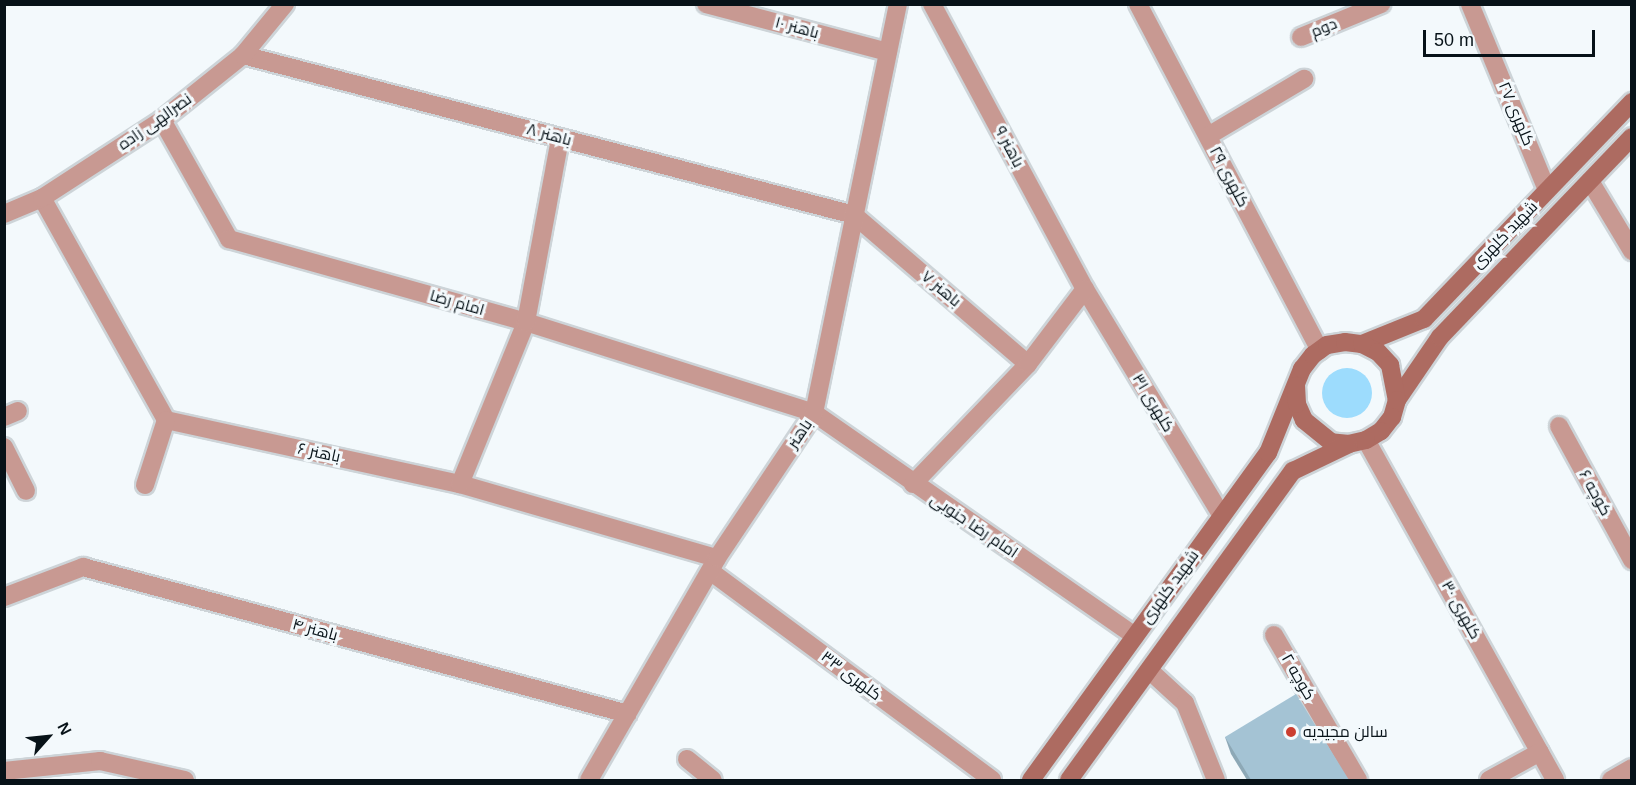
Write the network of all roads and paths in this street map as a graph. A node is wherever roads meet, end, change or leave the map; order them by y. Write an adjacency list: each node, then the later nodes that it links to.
1 (285, 4): 10 (street, نصرالهی زاده)
2 (706, 4): 9 (street, باهنر ۱۰)
3 (898, 4): 9 (street, باهنر)
4 (932, 4): 23 (street, باهنر ۹)
5 (1138, 4): 14 (street, کلهری ۲۹)
6 (1381, 4): 8 (street, دوم)
7 (1470, 4): 18 (street, کلهری ۲۷)
8 (1301, 37)
9 (888, 52): 21 (street, باهنر)
10 (243, 55): 13 (street, نصرالهی زاده); 16 (street, باهنر ۸)
11 (1304, 79): 14 (street)
12 (1632, 102): 18 (main road, شهید کلهری)
13 (162, 120): 19 (street, نصرالهی زاده); 24 (street, امام رضا)
14 (1208, 136): 26 (street, کلهری ۲۹)
15 (1632, 137): 17 (main road, شهید کلهری)
16 (560, 138): 21 (street, باهنر ۸); 24 (street)
17 (1590, 181): 22 (street); 29 (main road, شهید کلهری)
18 (1548, 190): 25 (main road, شهید کلهری)
19 (42, 198): 20 (street, نصرالهی زاده); 31 (street)
20 (4, 214)
21 (854, 215): 27 (street, باهنر ۷); 30 (street, باهنر)
22 (1632, 251)
23 (1085, 289): 27 (street); 39 (street, کلهری ۳۱)
24 (526, 322): 30 (street, امام رضا); 35 (street)
25 (1362, 344): 26 (main road); 29 (main road)
26 (1320, 350): 28 (main road)
27 (1028, 364): 36 (street)
28 (1296, 386): 33 (main road); 39 (main road, شهید کلهری)
29 (1398, 400): 33 (main road)
30 (814, 413): 36 (street, امام رضا جنوبی); 41 (street, باهنر)
31 (166, 420): 35 (street, باهنر ۶); 37 (street)
32 (1559, 426): 40 (street, ۶ کوچه)
33 (1358, 442): 45 (main road, شهید کلهری); 47 (street, کلهری ۳۰)
34 (4, 447): 38 (street)
35 (460, 484): 41 (street, باهنر ۶)
36 (913, 484): 43 (street, امام رضا جنوبی)
37 (145, 485)
38 (26, 491)
39 (1222, 516): 43 (main road, شهید کلهری)
40 (1632, 560)
41 (713, 564): 46 (street, باهنر); 53 (street, کلهری ۳۳)
42 (4, 597): 46 (street, باهنر ۴)
43 (1135, 636): 54 (main road, شهید کلهری)
44 (1274, 636): 57 (street, ۲ کوچه)
45 (1149, 670): 55 (main road, شهید کلهری); 56 (street)
46 (628, 714): 51 (street, باهنر)
47 (1539, 752): 58 (street); 59 (street, کلهری ۳۰)
48 (687, 759): 52 (street)
49 (4, 771): 50 (street)
50 (184, 780)
51 (589, 780)
52 (713, 780)
53 (992, 780)
54 (1031, 780)
55 (1069, 780)
56 (1216, 780)
57 (1358, 780)
58 (1489, 780)
59 (1555, 780)

